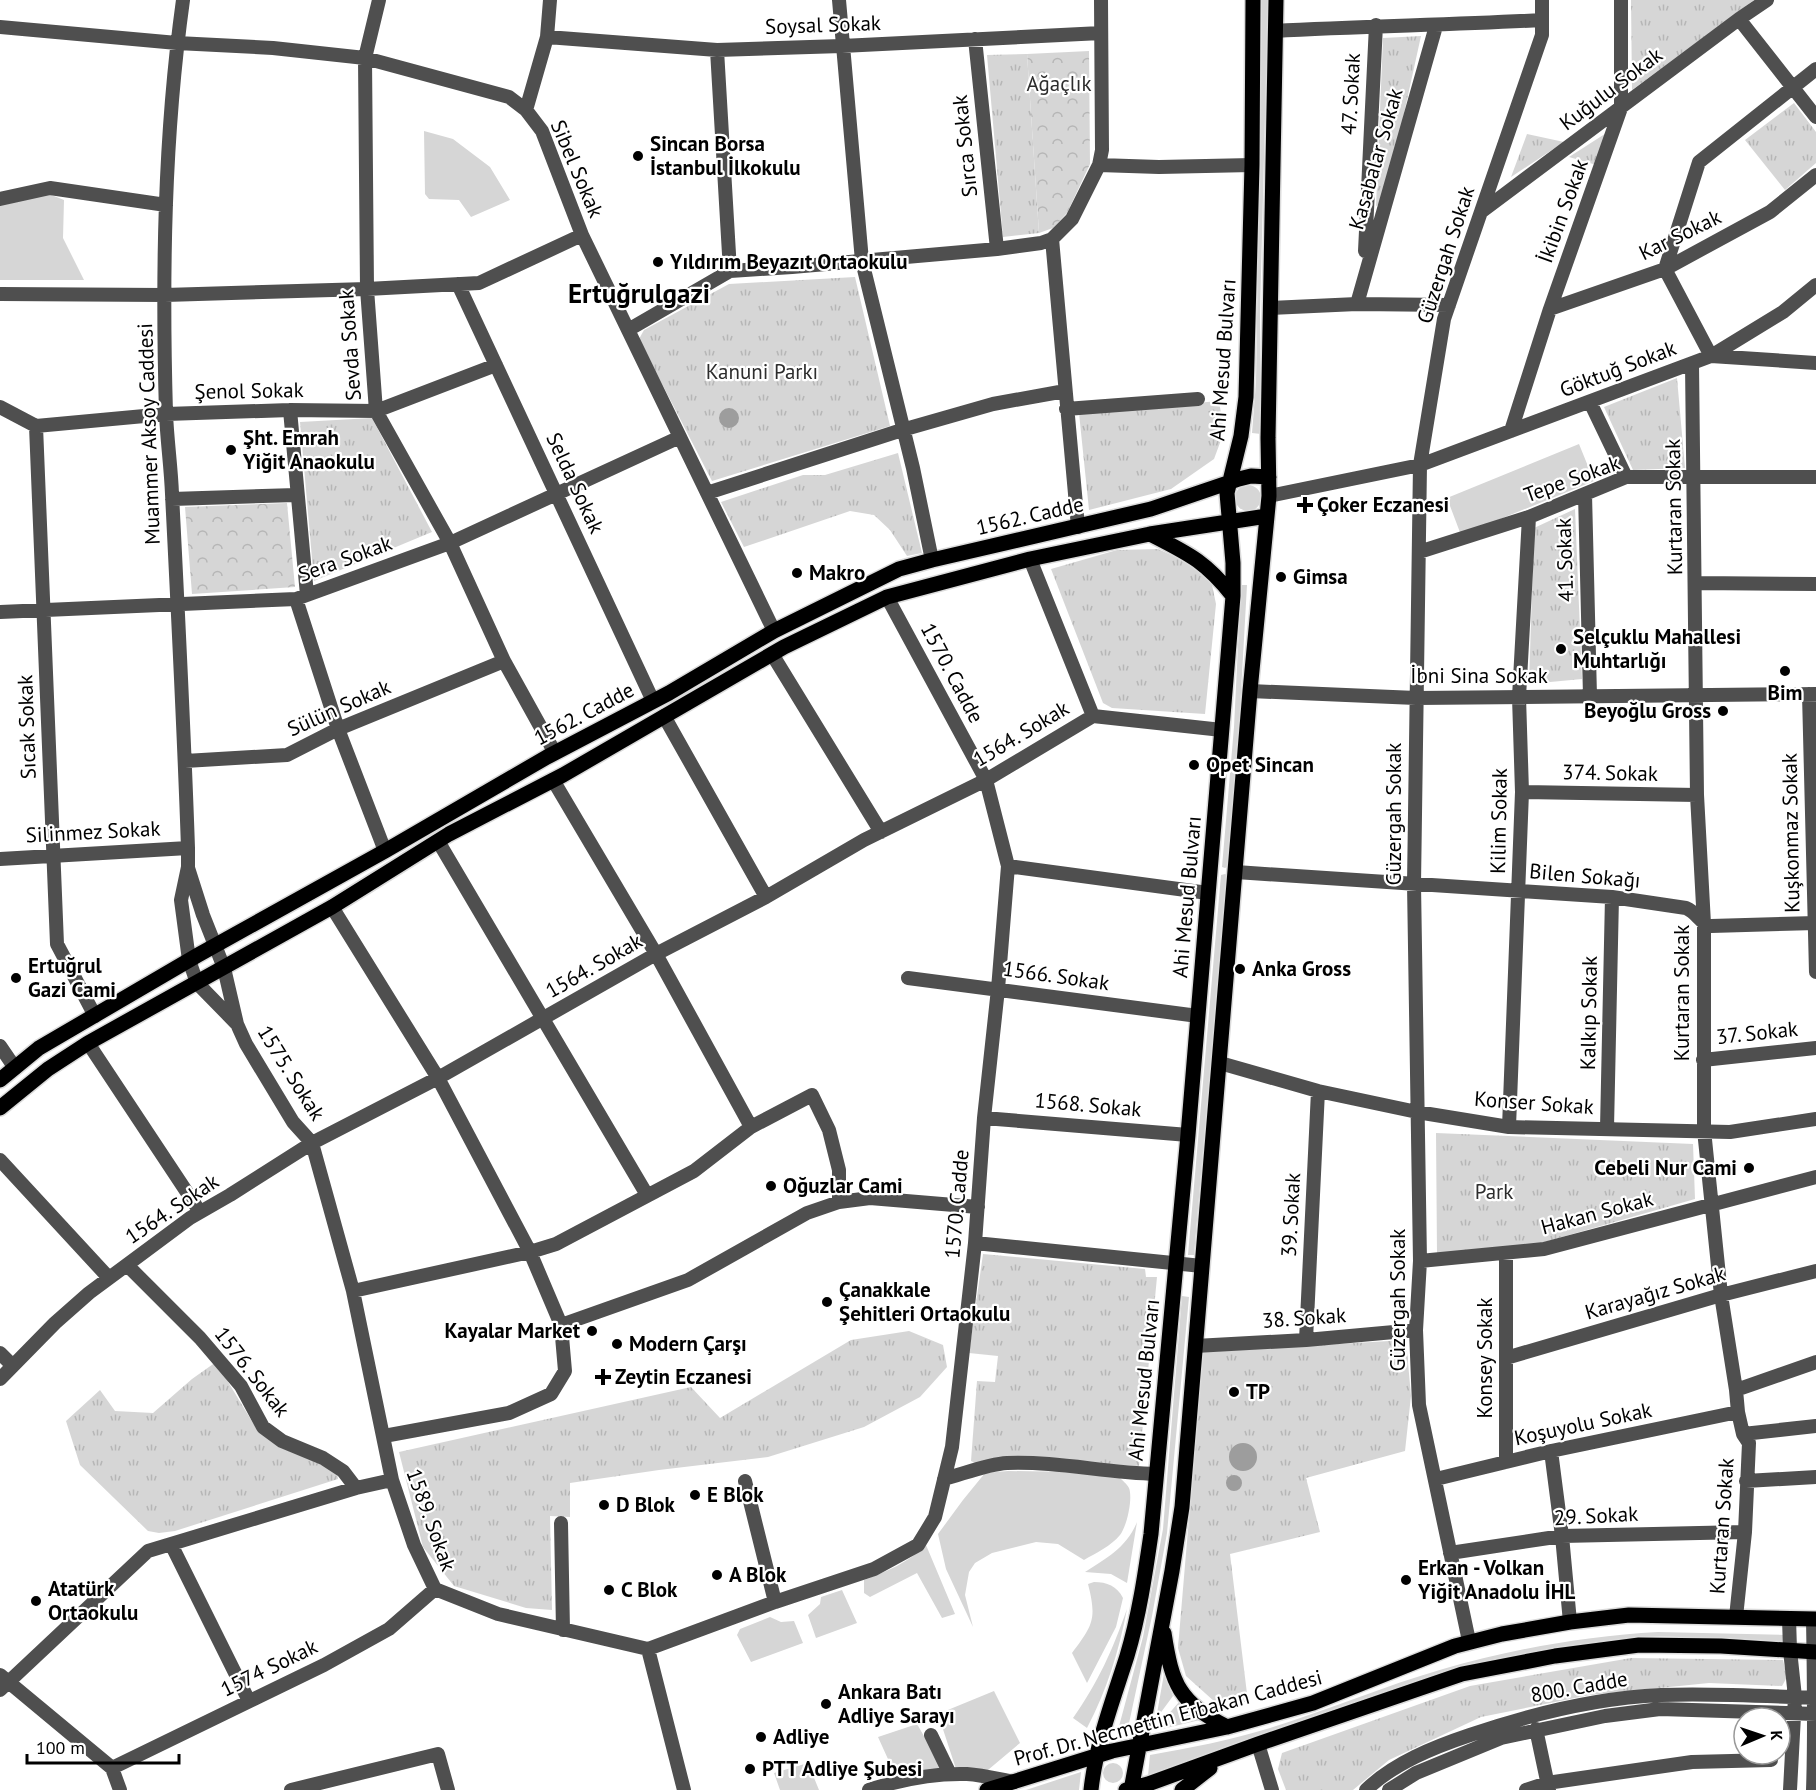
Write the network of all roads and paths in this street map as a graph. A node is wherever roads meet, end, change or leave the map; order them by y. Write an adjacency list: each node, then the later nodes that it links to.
1 (183, 0): 20 (street, Muammer Aksoy Caddesi)
2 (379, 0): 23 (street, Sevda Sokak)
3 (550, 0): 18 (street)
4 (839, 0): 21 (street)
5 (1101, 0): 17 (street)
6 (1253, 0): 30 (main road, Ahi Mesud Bulvarı)
7 (1276, 0): 16 (main road, Ahi Mesud Bulvarı)
8 (1542, 0): 12 (street, Güzergah Sokak)
9 (1621, 0): 26 (street, İkibin Sokak)
10 (1767, 0): 11 (street, Kuğulu Sokak)
11 (1739, 18): 25 (street); 26 (street, Kuğulu Sokak)
12 (1542, 20): 14 (street); 34 (street, Güzergah Sokak)
13 (1376, 25): 14 (street); 16 (street); 41 (street, 47. Sokak)
14 (1436, 26): 41 (street, Kasabalar Sokak)
15 (0, 27): 20 (street, Sibel Sokak)
16 (1275, 31): 49 (main road, Ahi Mesud Bulvarı)
17 (1101, 33): 19 (street, Soysal Sokak); 29 (street)
18 (547, 37): 22 (street, Soysal Sokak); 27 (street)
19 (975, 39): 21 (street, Soysal Sokak); 37 (street, Sırca Sokak)
20 (177, 43): 23 (street, Sibel Sokak); 33 (street, Muammer Aksoy Caddesi)
21 (842, 46): 22 (street, Soysal Sokak); 38 (street)
22 (717, 50): 40 (street)
23 (365, 58): 27 (street, Sibel Sokak); 44 (street, Sevda Sokak)
24 (1816, 69): 25 (street)
25 (1793, 88): 28 (street); 39 (street)
26 (1621, 108): 34 (street, Kuğulu Sokak); 50 (street, İkibin Sokak)
27 (526, 110): 35 (street, Sibel Sokak)
28 (1816, 117)
29 (1099, 165): 30 (street); 36 (street)
30 (1252, 165): 73 (main road, Ahi Mesud Bulvarı)
31 (1816, 175): 39 (street, Kar Sokak)
32 (0, 200): 33 (street)
33 (166, 205): 46 (street, Muammer Aksoy Caddesi)
34 (1481, 212): 48 (street, Güzergah Sokak)
35 (582, 235): 42 (street); 51 (street, Sibel Sokak)
36 (1052, 239): 37 (street); 56 (street)
37 (998, 249): 38 (street)
38 (862, 261): 40 (street); 65 (street)
39 (1665, 269): 50 (street, Kar Sokak); 52 (street)
40 (730, 271): 51 (street)
41 (1364, 273): 47 (street, Kasabalar Sokak)
42 (458, 284): 44 (street); 55 (street, Selda Sokak)
43 (1816, 285): 52 (street, Göktuğ Sokak)
44 (366, 289): 46 (street); 62 (street, Sevda Sokak)
45 (0, 294): 46 (street)
46 (165, 294): 63 (street, Muammer Aksoy Caddesi)
47 (1357, 304): 48 (street); 49 (street)
48 (1449, 305): 68 (street, Güzergah Sokak)
49 (1270, 309): 69 (main road, Ahi Mesud Bulvarı)
50 (1550, 309): 66 (street, İkibin Sokak)
51 (628, 330): 67 (street, Sibel Sokak)
52 (1711, 356): 53 (street); 54 (street, Göktuğ Sokak)
53 (1816, 363)
54 (1692, 364): 58 (street, Göktuğ Sokak); 71 (street, Kurtaran Sokak)
55 (496, 365): 62 (street, Şenol Sokak); 75 (street, Selda Sokak)
56 (1065, 391): 60 (street); 65 (street)
57 (1198, 399): 60 (street)
58 (1590, 402): 66 (street, Göktuğ Sokak); 70 (street)
59 (0, 407): 64 (street)
60 (1066, 409): 83 (street)
61 (290, 410): 62 (street, Şenol Sokak); 63 (street, Şenol Sokak); 77 (street)
62 (376, 411): 85 (street, Sevda Sokak)
63 (166, 414): 64 (street, Şenol Sokak); 79 (street, Muammer Aksoy Caddesi)
64 (36, 426): 95 (street, Sıcak Sokak)
65 (902, 430): 74 (street); 88 (street)
66 (1511, 432): 68 (street, Göktuğ Sokak)
67 (680, 437): 74 (street, Sibel Sokak); 75 (street, Sera Sokak)
68 (1420, 465): 78 (street, Göktuğ Sokak); 86 (street, Güzergah Sokak)
69 (1269, 477): 73 (main road, 1562. Cadde); 78 (main road, Ahi Mesud Bulvarı)
70 (1626, 477): 71 (street, Tepe Sokak); 76 (street, Tepe Sokak)
71 (1695, 477): 72 (street, Tepe Sokak); 89 (street, Kurtaran Sokak)
72 (1816, 477)
73 (1229, 482): 82 (main road, Ahi Mesud Bulvarı); 83 (main road, 1562. Cadde)
74 (707, 493): 97 (street, Sibel Sokak)
75 (557, 494): 85 (street, Sera Sokak); 106 (street, Selda Sokak)
76 (1585, 494): 81 (street, Tepe Sokak); 103 (street, 41. Sokak)
77 (296, 495): 79 (street); 92 (street)
78 (1269, 496): 80 (main road, Ahi Mesud Bulvarı)
79 (172, 499): 94 (street, Muammer Aksoy Caddesi)
80 (1267, 516): 82 (main road, 1562. Cadde); 100 (main road, Ahi Mesud Bulvarı)
81 (1529, 517): 86 (street, Tepe Sokak); 104 (street, Kilim Sokak)
82 (1229, 523): 84 (main road, 1562. Cadde); 91 (main road, Ahi Mesud Bulvarı)
83 (1078, 527): 88 (main road, 1562. Cadde)
84 (1150, 534): 87 (main road, 1562. Cadde); 91 (main road)
85 (450, 543): 92 (street, Sera Sokak); 99 (street, Sevda Sokak)
86 (1419, 552): 105 (street, Güzergah Sokak)
87 (1030, 559): 93 (main road, 1562. Cadde); 108 (street, 1564. Sokak)
88 (932, 560): 97 (main road, 1562. Cadde)
89 (1696, 583): 90 (street); 102 (street, Kurtaran Sokak)
90 (1816, 584)
91 (1233, 596): 110 (main road, Ahi Mesud Bulvarı)
92 (302, 597): 94 (street, Sera Sokak); 109 (street)
93 (886, 597): 98 (main road, 1562. Cadde); 114 (street, 1570. Cadde)
94 (177, 604): 95 (street, Sera Sokak); 112 (street, Muammer Aksoy Caddesi)
95 (44, 610): 96 (street, Sera Sokak); 122 (street, Sıcak Sokak)
96 (0, 612)
97 (774, 630): 106 (main road, 1562. Cadde)
98 (772, 654): 107 (main road, 1562. Cadde); 118 (street)
99 (504, 661): 109 (street, Sülün Sokak); 111 (street, Sevda Sokak)
100 (1250, 691): 105 (street, İbni Sina Sokak); 126 (main road, Ahi Mesud Bulvarı)
101 (1813, 694): 102 (street, İbni Sina Sokak); 117 (street, Kuşkonmaz Sokak)
102 (1695, 695): 103 (street, İbni Sina Sokak); 116 (street, Kurtaran Sokak)
103 (1590, 696): 104 (street, İbni Sina Sokak)
104 (1519, 697): 105 (street, İbni Sina Sokak); 115 (street, Kilim Sokak)
105 (1416, 698): 127 (street, Güzergah Sokak)
106 (653, 701): 111 (main road, 1562. Cadde)
107 (664, 716): 113 (main road, 1562. Cadde); 130 (street)
108 (1093, 716): 110 (street); 114 (street, 1564. Sokak)
109 (338, 729): 112 (street, Sülün Sokak); 121 (street)
110 (1222, 730): 129 (main road, Ahi Mesud Bulvarı)
111 (555, 753): 121 (main road, 1562. Cadde)
112 (185, 761): 120 (street, Muammer Aksoy Caddesi)
113 (553, 780): 119 (main road, 1562. Cadde); 136 (street)
114 (986, 780): 118 (street, 1564. Sokak); 124 (street, 1570. Cadde)
115 (1522, 792): 116 (street, 374. Sokak); 128 (street, Kilim Sokak)
116 (1697, 795): 134 (street, Kurtaran Sokak)
117 (1814, 806): 133 (street, Kuşkonmaz Sokak)
118 (881, 832): 130 (street, 1564. Sokak)
119 (438, 841): 132 (main road, 1562. Cadde); 145 (street)
120 (188, 848): 122 (street, Silinmez Sokak); 125 (street, Muammer Aksoy Caddesi)
121 (385, 851): 135 (main road, 1562. Cadde)
122 (53, 856): 123 (street, Silinmez Sokak); 143 (street, Sıcak Sokak)
123 (0, 859)
124 (1008, 866): 129 (street); 142 (street, 1570. Cadde)
125 (188, 867): 135 (street); 137 (street)
126 (1236, 872): 127 (street, Bilen Sokağı); 151 (main road, Ahi Mesud Bulvarı)
127 (1414, 884): 128 (street, Bilen Sokağı); 157 (street, Güzergah Sokak)
128 (1518, 891): 131 (street, Bilen Sokağı); 160 (street, Kilim Sokak)
129 (1208, 893): 144 (main road, Ahi Mesud Bulvarı)
130 (766, 897): 136 (street, 1564. Sokak)
131 (1612, 897): 134 (street, Bilen Sokağı); 162 (street, Kalkıp Sokak)
132 (332, 907): 138 (main road, 1562. Cadde); 153 (street)
133 (1815, 923): 134 (street); 139 (street, Kuşkonmaz Sokak)
134 (1704, 924): 150 (street, Kurtaran Sokak)
135 (214, 945): 137 (main road, 1562. Cadde); 138 (street)
136 (656, 954): 145 (street, 1564. Sokak); 161 (street)
137 (189, 960): 141 (street); 143 (main road, 1562. Cadde)
138 (224, 968): 141 (main road, 1562. Cadde); 146 (street)
139 (1816, 972)
140 (908, 978): 142 (street, 1566. Sokak)
141 (197, 983): 146 (street); 147 (main road, 1562. Cadde)
142 (998, 989): 144 (street, 1566. Sokak); 158 (street, 1570. Cadde)
143 (95, 1016): 152 (main road, 1562. Cadde)
144 (1198, 1016): 164 (main road, Ahi Mesud Bulvarı)
145 (544, 1018): 153 (street, 1564. Sokak); 168 (street)
146 (237, 1024): 165 (street, 1575. Sokak)
147 (88, 1043): 156 (main road, 1562. Cadde); 172 (street)
148 (0, 1046): 152 (street)
149 (1816, 1048): 150 (street, 37. Sokak)
150 (1703, 1060): 163 (street, Kurtaran Sokak)
151 (1220, 1063): 155 (street, Konser Sokak); 179 (main road, Ahi Mesud Bulvarı)
152 (15, 1068): 154 (main road, 1562. Cadde)
153 (438, 1078): 165 (street, 1564. Sokak); 174 (street)
154 (0, 1080)
155 (1318, 1091): 157 (street, Konser Sokak); 186 (street, 39. Sokak)
156 (0, 1108)
157 (1417, 1112): 160 (street, Konser Sokak); 176 (street, Güzergah Sokak)
158 (984, 1118): 164 (street, 1568. Sokak); 171 (street, 1570. Cadde)
159 (1816, 1119): 163 (street, Konser Sokak)
160 (1509, 1126): 162 (street, Konser Sokak)
161 (751, 1127): 168 (street); 169 (street)
162 (1607, 1128): 163 (street, Konser Sokak)
163 (1704, 1130): 170 (street, Kurtaran Sokak)
164 (1188, 1135): 177 (main road, Ahi Mesud Bulvarı)
165 (312, 1143): 172 (street, 1564. Sokak); 182 (street, 1589. Sokak)
166 (0, 1160): 181 (street)
167 (1816, 1177): 170 (street, Hakan Sokak)
168 (647, 1195): 174 (street)
169 (839, 1202): 171 (street); 184 (street)
170 (1712, 1204): 175 (street, Hakan Sokak); 183 (street, Kurtaran Sokak)
171 (978, 1207): 173 (street, 1570. Cadde)
172 (200, 1212): 178 (street, 1564. Sokak)
173 (975, 1243): 177 (street); 202 (street, 1570. Cadde)
174 (530, 1252): 182 (street); 184 (street)
175 (1506, 1253): 176 (street, Hakan Sokak); 189 (street, Konsey Sokak)
176 (1420, 1261): 185 (street, Güzergah Sokak)
177 (1176, 1264): 179 (street); 200 (main road, Ahi Mesud Bulvarı)
178 (128, 1265): 181 (street, 1564. Sokak); 207 (street, 1576. Sokak)
179 (1202, 1266): 187 (main road, Ahi Mesud Bulvarı)
180 (1816, 1271): 183 (street, Karayağız Sokak)
181 (109, 1278): 191 (street, 1564. Sokak)
182 (353, 1291): 197 (street, 1589. Sokak)
183 (1721, 1295): 189 (street, Karayağız Sokak); 193 (street, Kurtaran Sokak)
184 (561, 1325): 197 (street)
185 (1416, 1330): 186 (street, 38. Sokak); 203 (street, Güzergah Sokak)
186 (1305, 1341): 187 (street, 38. Sokak)
187 (1195, 1346): 218 (main road, Ahi Mesud Bulvarı)
188 (0, 1353): 191 (street)
189 (1506, 1358): 199 (street, Konsey Sokak)
190 (1816, 1362): 193 (street)
191 (12, 1365): 192 (street, 1564. Sokak)
192 (0, 1379)
193 (1736, 1390): 194 (street, Kurtaran Sokak)
194 (1738, 1412): 196 (street, Kurtaran Sokak); 198 (street, Koşuyolu Sokak)
195 (1816, 1426): 196 (street)
196 (1743, 1434): 206 (street, Kurtaran Sokak)
197 (384, 1436): 204 (street, 1589. Sokak)
198 (1551, 1451): 199 (street, Koşuyolu Sokak); 210 (street)
199 (1506, 1462): 203 (street, Koşuyolu Sokak)
200 (1156, 1474): 202 (street); 236 (main road, Ahi Mesud Bulvarı)
201 (1816, 1477): 206 (street)
202 (944, 1479): 214 (street, 1570. Cadde)
203 (1436, 1479): 212 (street, Güzergah Sokak)
204 (392, 1480): 207 (street); 213 (street, 1589. Sokak)
205 (745, 1481): 214 (street)
206 (1746, 1482): 209 (street, Kurtaran Sokak)
207 (356, 1488): 211 (street)
208 (561, 1523): 220 (street)
209 (1745, 1532): 210 (street, 29. Sokak); 215 (street, Kurtaran Sokak)
210 (1562, 1536): 212 (street, 29. Sokak); 219 (street)
211 (171, 1544): 225 (street); 228 (street)
212 (1450, 1553): 221 (street, Güzergah Sokak)
213 (435, 1590): 220 (street, 1589. Sokak); 228 (street, 1574 Sokak)
214 (775, 1602): 222 (street, 1570. Cadde)
215 (1736, 1617): 216 (main road, Prof. Dr. Necmettin Erbakan Caddesi); 219 (main road, Prof. Dr. Necmettin Erbakan Caddesi)
216 (1789, 1618): 217 (main road, Prof. Dr. Necmettin Erbakan Caddesi); 223 (street)
217 (1815, 1619): 224 (street)
218 (1162, 1621): 231 (main road); 235 (main road, Ahi Mesud Bulvarı)
219 (1570, 1622): 221 (main road, Prof. Dr. Necmettin Erbakan Caddesi)
220 (563, 1630): 222 (street, 1589. Sokak)
221 (1469, 1641): 231 (main road, Prof. Dr. Necmettin Erbakan Caddesi)
222 (648, 1649): 246 (street)
223 (1790, 1650): 224 (main road, Prof. Dr. Necmettin Erbakan Caddesi); 226 (street); 234 (main road, Prof. Dr. Necmettin Erbakan Caddesi)
224 (1815, 1652): 227 (street)
225 (3, 1682): 239 (street)
226 (1795, 1697): 227 (street, 800. Cadde); 229 (street); 253 (street, 800. Cadde)
227 (1815, 1698): 230 (street)
228 (249, 1701): 239 (street, 1574 Sokak)
229 (1794, 1713): 230 (street, 800. Cadde); 232 (street, 800. Cadde); 256 (street)
230 (1816, 1714): 257 (street)
231 (1227, 1726): 235 (main road, Prof. Dr. Necmettin Erbakan Caddesi)
232 (1536, 1729): 242 (street); 254 (street, 800. Cadde)
233 (931, 1735): 240 (street)
234 (1258, 1744): 237 (main road, Prof. Dr. Necmettin Erbakan Caddesi); 252 (street)
235 (1138, 1746): 236 (main road, Prof. Dr. Necmettin Erbakan Caddesi); 250 (main road, Ahi Mesud Bulvarı)
236 (1096, 1756): 241 (main road, Prof. Dr. Necmettin Erbakan Caddesi); 249 (main road, Ahi Mesud Bulvarı)
237 (1224, 1757): 250 (main road, Prof. Dr. Necmettin Erbakan Caddesi); 251 (main road)
238 (1732, 1761): 242 (street)
239 (112, 1768): 243 (street)
240 (950, 1774): 241 (street); 247 (street)
241 (1014, 1782): 248 (main road, Prof. Dr. Necmettin Erbakan Caddesi)
242 (1548, 1786): 255 (street)
243 (120, 1790)
244 (291, 1790): 245 (street)
245 (447, 1790)
246 (684, 1790)
247 (869, 1790)
248 (987, 1790)
249 (1091, 1790)
250 (1129, 1790)
251 (1182, 1790)
252 (1272, 1790)
253 (1366, 1790)
254 (1389, 1790)
255 (1526, 1790)
256 (1790, 1790)
257 (1813, 1790)

